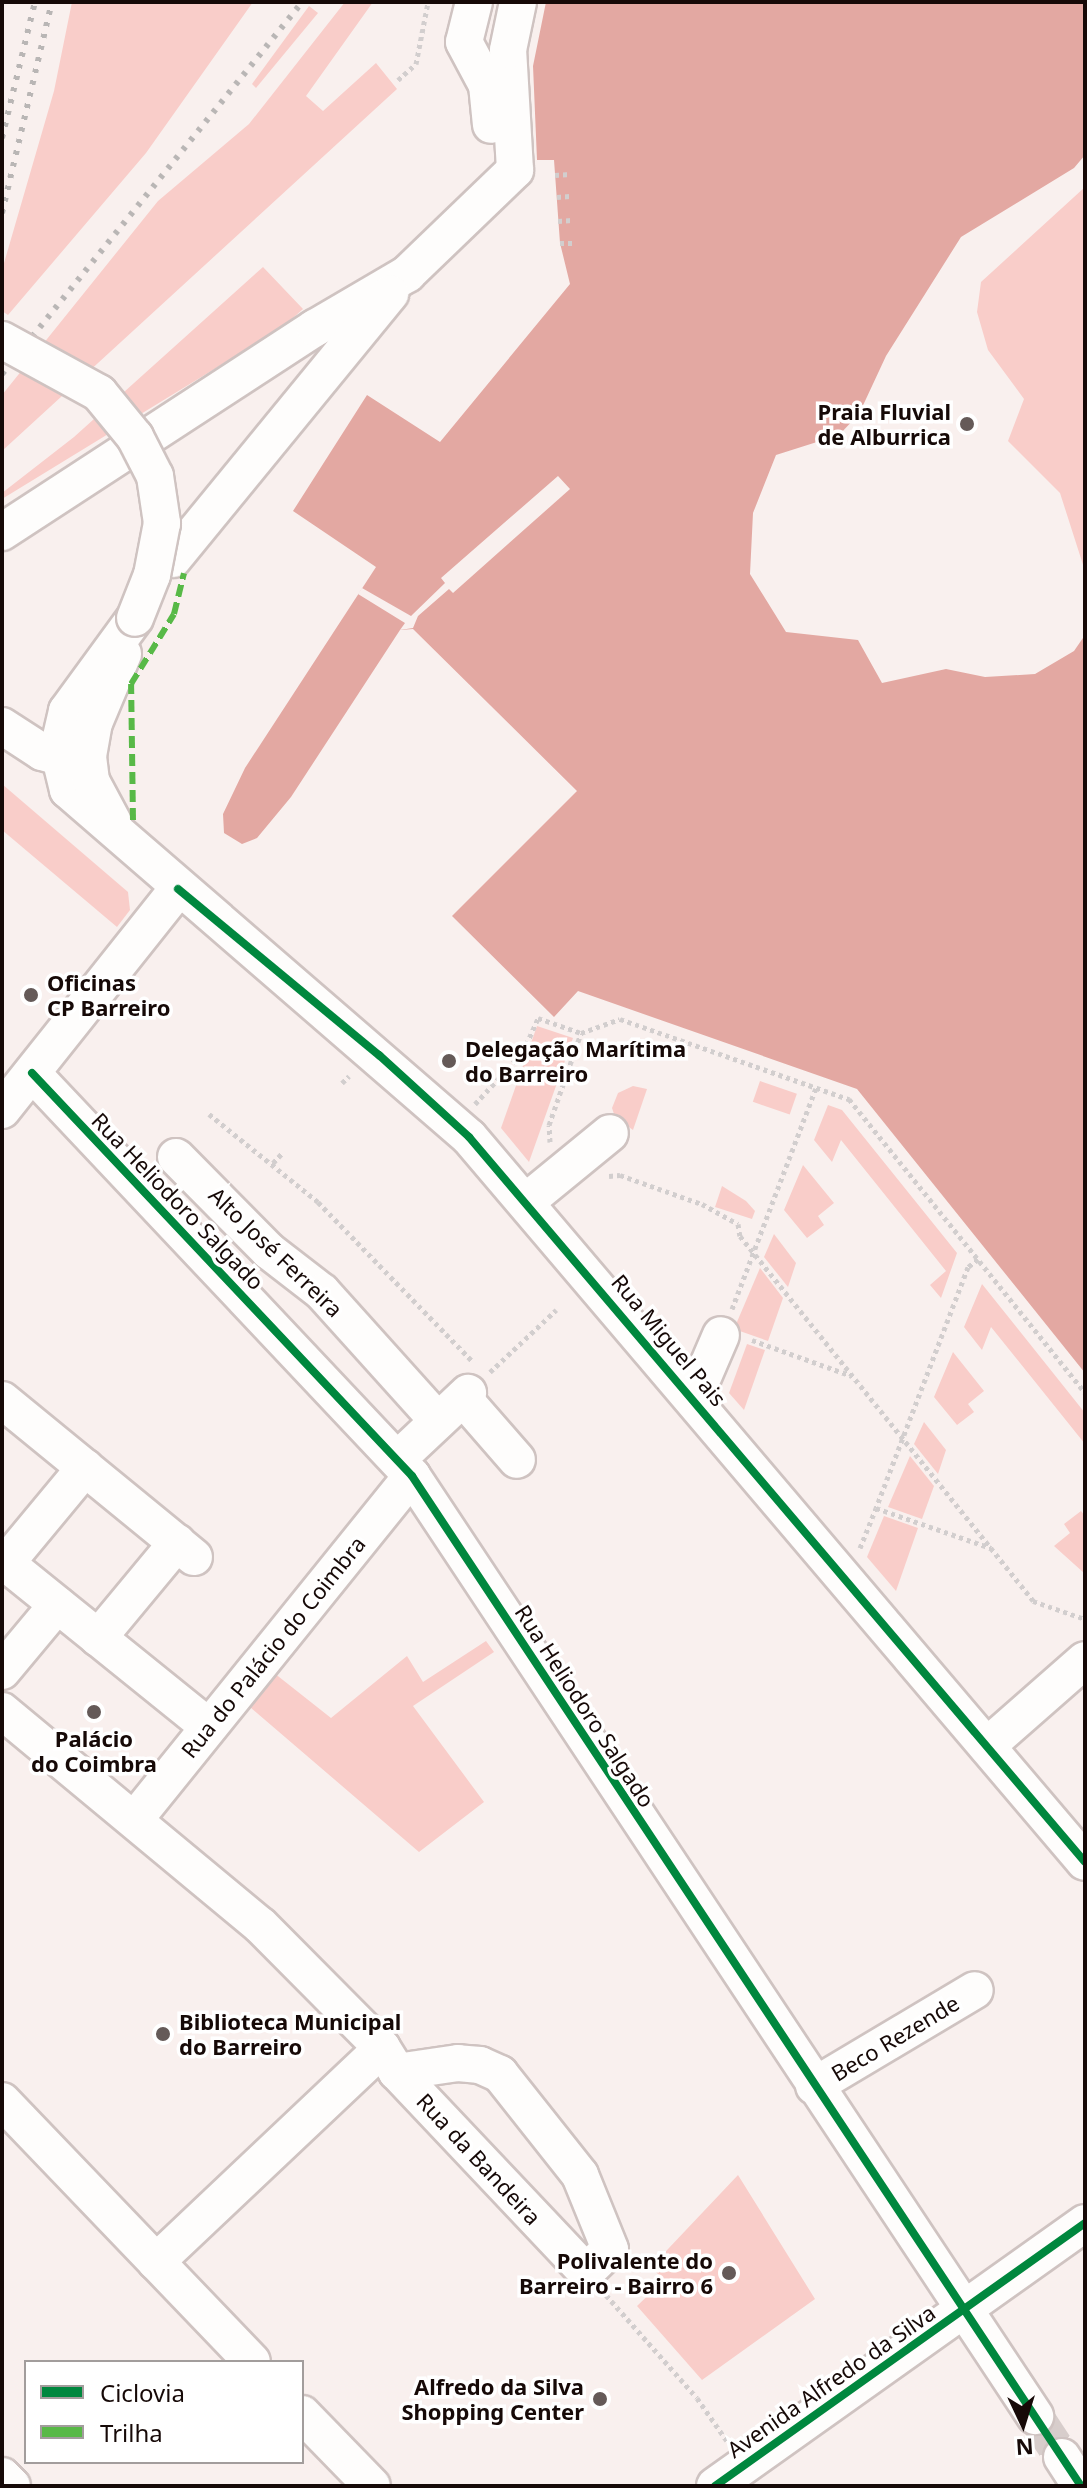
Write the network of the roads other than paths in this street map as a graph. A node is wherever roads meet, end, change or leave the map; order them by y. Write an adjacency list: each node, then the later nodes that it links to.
1 (474, 2): 3 (street)
2 (518, 2): 3 (street)
3 (494, 191): 4 (street)
4 (407, 274): 6 (street); 7 (street)
5 (2, 340): 9 (street, bridge)
6 (2, 532)
7 (173, 559)
8 (2, 726): 9 (street)
9 (73, 761): 10 (street, Rua Miguel Pais)
10 (178, 889): 11 (street); 15 (street, Rua Miguel Pais)
11 (32, 1073): 12 (street); 21 (street, Rua Heliodoro Salgado)
12 (2, 1110)
13 (610, 1133): 15 (street)
14 (176, 1157): 19 (street, Alto José Ferreira)
15 (527, 1201): 17 (street, Rua Miguel Pais)
16 (733, 1328): 17 (street)
17 (689, 1393): 30 (street, Rua Miguel Pais)
18 (2, 1400): 22 (street)
19 (456, 1404): 20 (street, Alto José Ferreira); 21 (street, Rua do Palácio do Coimbra)
20 (517, 1460)
21 (405, 1467): 29 (street, Rua do Palácio do Coimbra); 35 (street, Rua Heliodoro Salgado)
22 (85, 1468): 23 (street); 25 (street)
23 (4, 1562): 24 (street)
24 (57, 1605): 25 (street); 27 (street)
25 (98, 1638): 29 (street)
26 (1085, 1660): 30 (street)
27 (2, 1671)
28 (2, 1711): 31 (street, Rua da Bandeira)
29 (208, 1726): 31 (street, Rua do Palácio do Coimbra)
30 (987, 1746): 32 (street, Rua Miguel Pais)
31 (135, 1819): 34 (street, Rua da Bandeira)
32 (1085, 1862)
33 (975, 1990): 35 (street, Beco Rezende)
34 (389, 2060): 34 (street, Rua da Bandeira); 38 (street)
35 (814, 2086): 39 (street, Rua Heliodoro Salgado)
36 (2, 2101): 38 (street)
37 (1085, 2223): 39 (street, Avenida Alfredo da Silva)
38 (156, 2262): 40 (street)
39 (964, 2309): 42 (street, Rua Heliodoro Salgado); 44 (street, Avenida Alfredo da Silva)
40 (250, 2360)
41 (304, 2416): 46 (street)
42 (1035, 2416)
43 (2, 2476): 45 (street)
44 (729, 2476)
45 (12, 2486)
46 (372, 2486)

